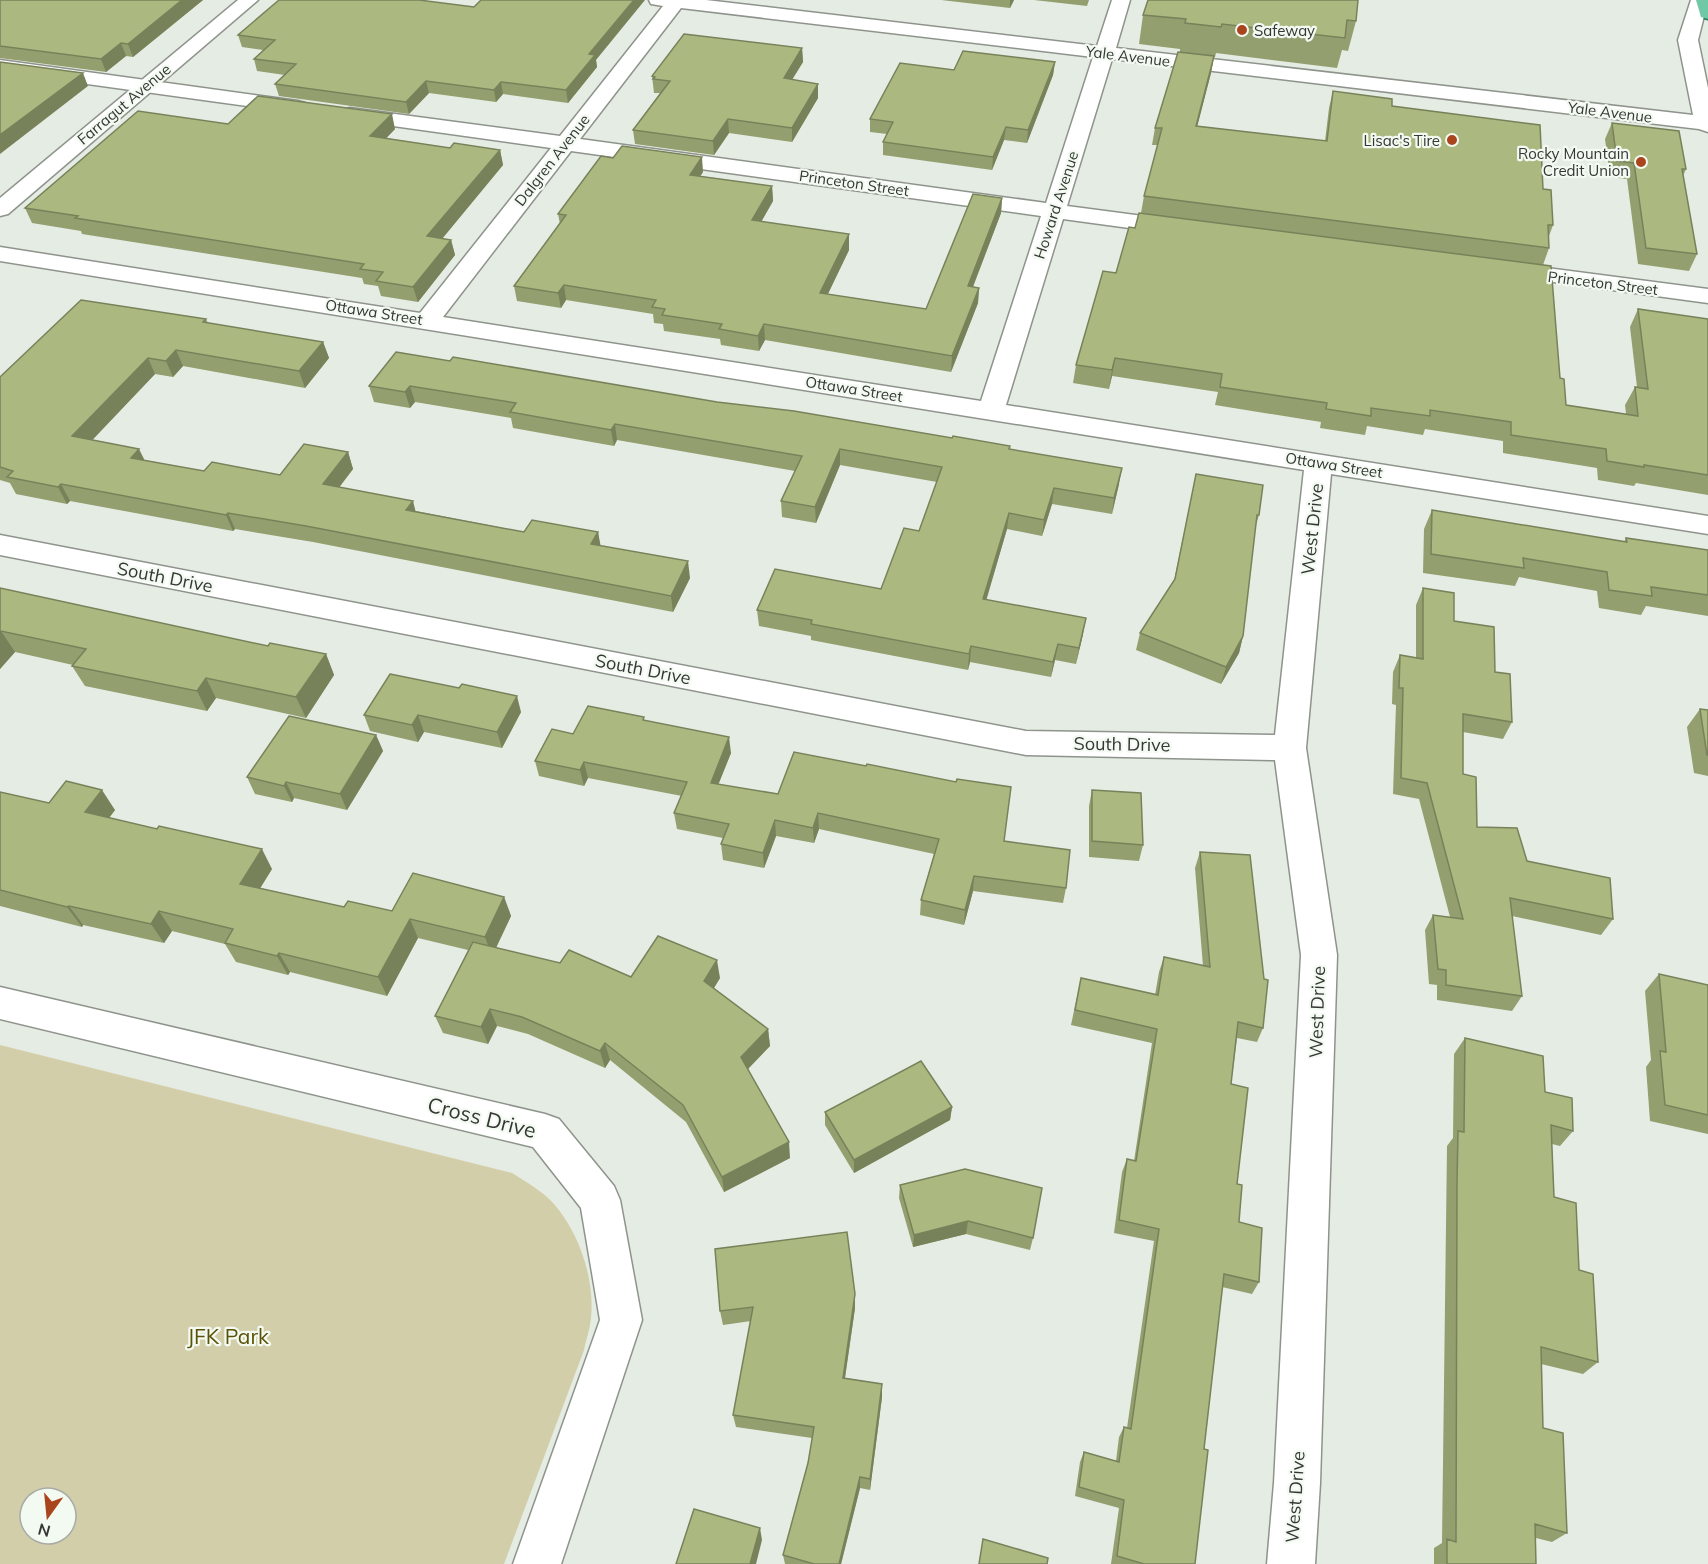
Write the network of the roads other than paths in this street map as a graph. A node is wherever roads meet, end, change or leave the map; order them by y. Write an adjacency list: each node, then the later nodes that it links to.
1 (249, 0): 9 (street, Farragut Avenue)
2 (1121, 0): 7 (street, Howard Avenue)
3 (1700, 0): 10 (street)
4 (1705, 0): 6 (main road)
5 (670, 1): 7 (street, Yale Avenue); 11 (street, Dalgren Avenue)
6 (1708, 13)
7 (1104, 53): 10 (street, Yale Avenue); 13 (street, Howard Avenue)
8 (0, 66): 9 (street, Princeton Street)
9 (146, 86): 11 (street, Princeton Street); 12 (street, Farragut Avenue)
10 (1707, 125)
11 (565, 144): 13 (street, Princeton Street); 18 (street, Dalgren Avenue)
12 (0, 209)
13 (1054, 211): 14 (street, Princeton Street); 19 (street, Howard Avenue)
14 (1207, 231)
15 (0, 254): 18 (street, Ottawa Street)
16 (1489, 268): 17 (street, Princeton Street)
17 (1708, 296)
18 (427, 321): 19 (street, Ottawa Street)
19 (991, 410): 20 (street, Ottawa Street)
20 (1318, 463): 21 (street, Ottawa Street); 23 (street, West Drive)
21 (1708, 525)
22 (0, 545): 23 (street, South Drive)
23 (1290, 748): 26 (street, West Drive)
24 (0, 1004): 25 (street, Cross Drive)
25 (537, 1564)
26 (1291, 1564)

